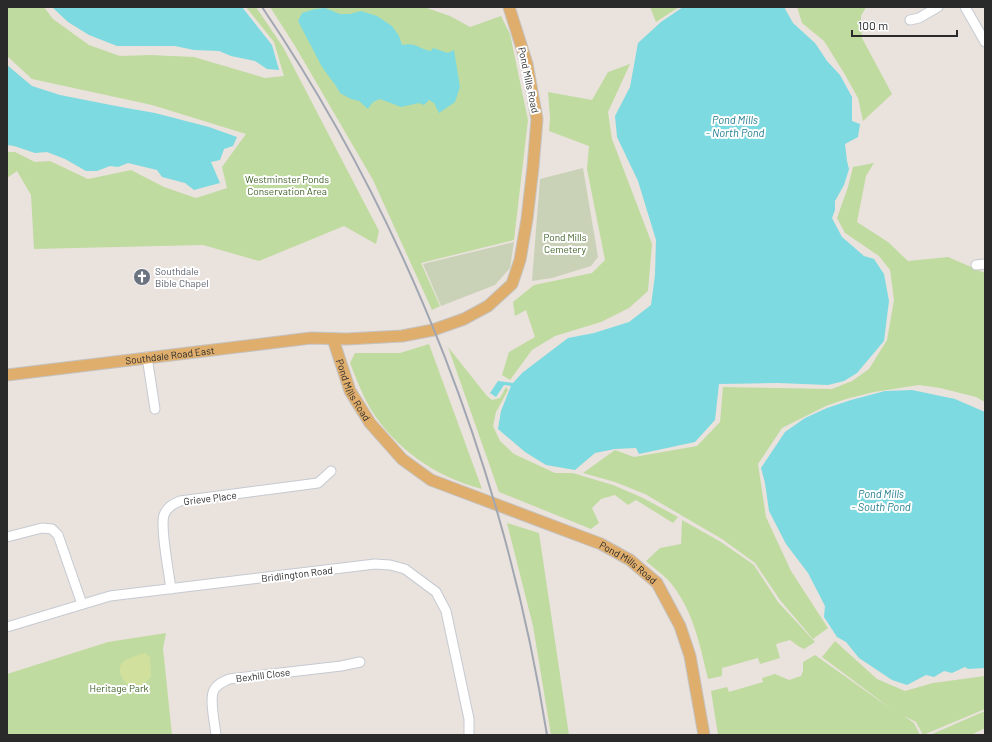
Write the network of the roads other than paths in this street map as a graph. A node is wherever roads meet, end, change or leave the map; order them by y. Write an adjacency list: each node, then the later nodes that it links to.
1 (508, 7): 6 (main road, Pond Mills Road)
2 (938, 7): 4 (street)
3 (965, 7): 5 (street)
4 (910, 20)
5 (985, 42)
6 (333, 339): 7 (main road, Southdale Road East); 18 (main road, Pond Mills Road)
7 (147, 357): 8 (main road, Southdale Road East); 9 (street)
8 (7, 375)
9 (155, 409)
10 (330, 470): 12 (street, Grieve Place)
11 (7, 537): 13 (street)
12 (171, 589): 13 (street, Bridlington Road); 17 (street, Bridlington Road)
13 (82, 604): 14 (street, Bridlington Road)
14 (7, 627)
15 (360, 662): 16 (street, Bexhill Close)
16 (216, 735)
17 (469, 735)
18 (704, 735)

